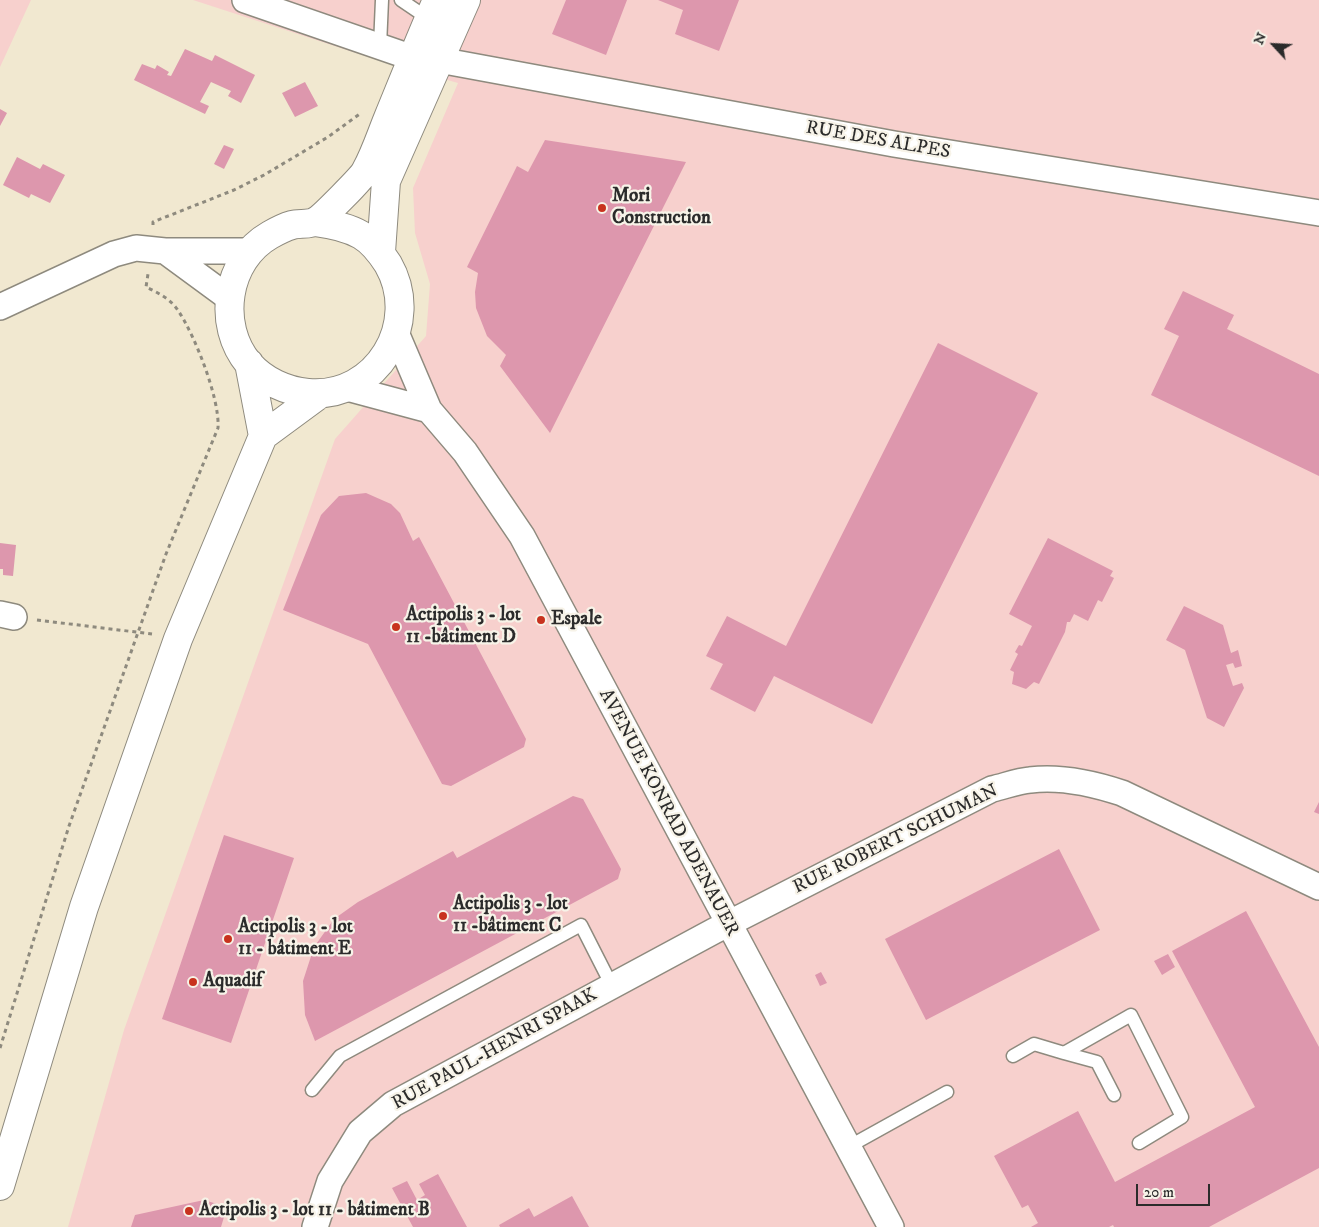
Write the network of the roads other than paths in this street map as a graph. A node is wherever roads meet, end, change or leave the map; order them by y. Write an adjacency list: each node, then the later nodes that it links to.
1 (245, 0): 6 (street, RUE DES ALPES)
2 (382, 0): 6 (lane)
3 (401, 0): 5 (lane)
4 (466, 0): 7 (main road)
5 (433, 9): 7 (main road)
6 (380, 46): 7 (street, RUE DES ALPES)
7 (426, 59): 8 (street, RUE DES ALPES); 9 (main road); 12 (main road)
8 (1319, 213)
9 (316, 222): 11 (main road); 12 (main road)
10 (155, 249): 11 (street); 13 (street); 14 (street)
11 (251, 251): 13 (main road)
12 (380, 252): 15 (main road)
13 (229, 298): 16 (main road)
14 (0, 307)
15 (397, 335): 17 (main road); 19 (street, AVENUE KONRAD ADENAUER)
16 (249, 363): 18 (main road); 20 (main road)
17 (347, 388): 18 (main road); 19 (street)
18 (320, 394): 20 (main road)
19 (429, 410): 22 (street, AVENUE KONRAD ADENAUER)
20 (263, 436): 31 (main road)
21 (1319, 887): 22 (street, RUE ROBERT SCHUMAN)
22 (727, 924): 23 (street, RUE PAUL-HENRI SPAAK); 30 (street, AVENUE KONRAD ADENAUER)
23 (612, 986): 26 (lane); 32 (street, RUE PAUL-HENRI SPAAK)
24 (1064, 1053): 25 (lane); 28 (lane); 29 (lane)
25 (1012, 1056)
26 (312, 1090)
27 (947, 1092): 30 (lane)
28 (1114, 1095)
29 (1139, 1143)
30 (848, 1147): 33 (street, AVENUE KONRAD ADENAUER)
31 (0, 1186)
32 (316, 1227)
33 (891, 1227)

